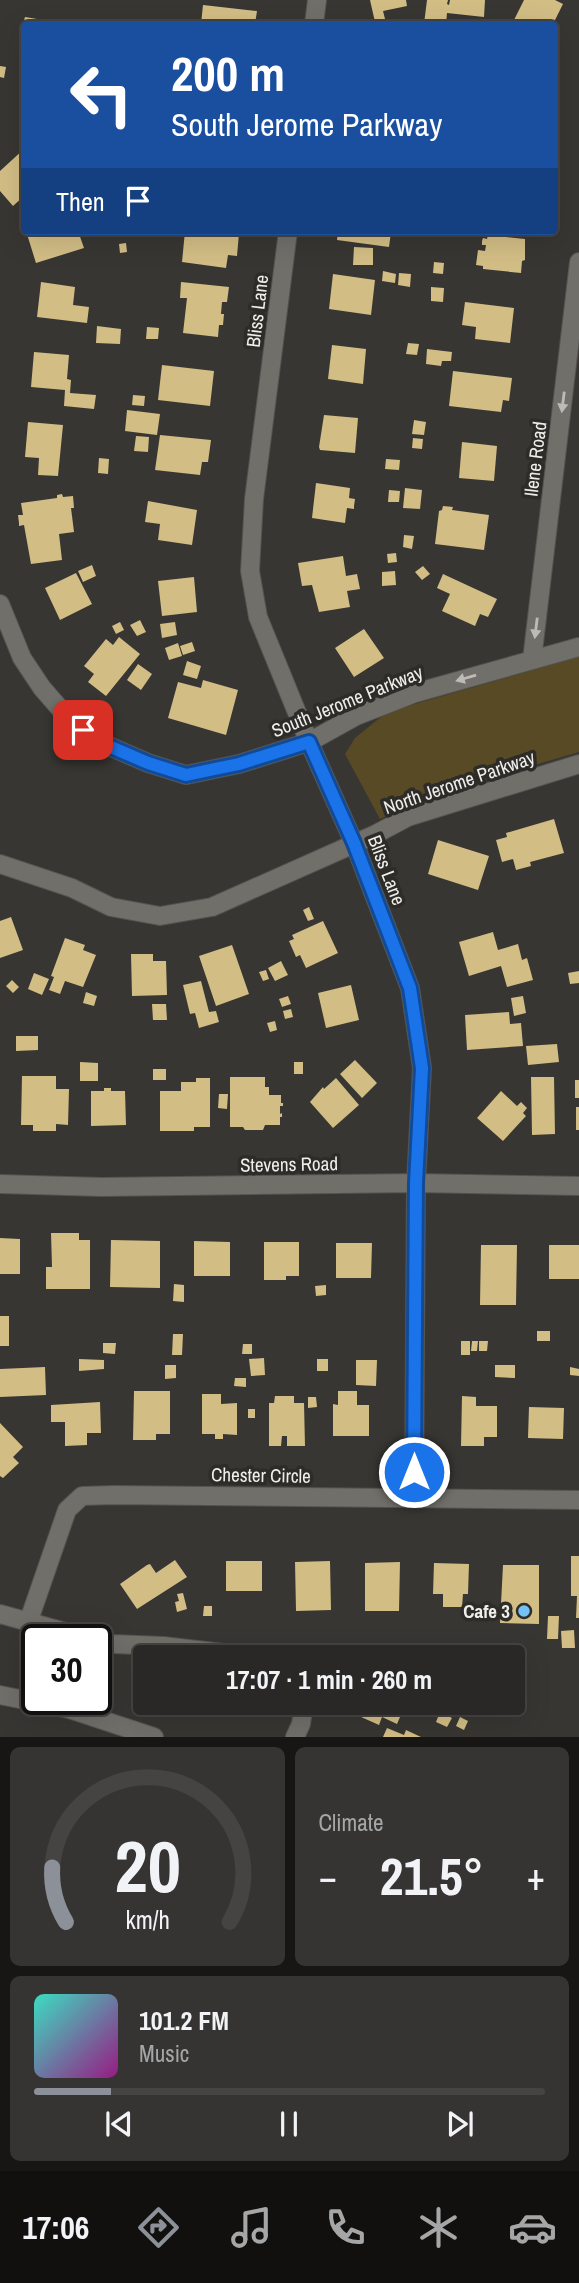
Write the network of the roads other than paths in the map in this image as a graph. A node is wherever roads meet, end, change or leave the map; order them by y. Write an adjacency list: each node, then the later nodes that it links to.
1 (317, 0): 2 (street)
2 (314, 21)
3 (287, 235): 8 (street, Bliss Lane)
4 (579, 262): 7 (street, Ilene Road, one-way to 7)
5 (0, 604): 8 (street, South Jerome Parkway)
6 (579, 648): 7 (street, South Jerome Parkway)
7 (533, 660): 8 (street, South Jerome Parkway, one-way to 8)
8 (309, 742): 10 (street, Bliss Lane)
9 (579, 764): 10 (street, North Jerome Parkway)
10 (354, 843): 11 (street, North Jerome Parkway); 12 (street, Bliss Lane)
11 (0, 864)
12 (416, 1183): 13 (street, Stevens Road); 14 (street, Stevens Road); 15 (street, Bliss Lane)
13 (0, 1185)
14 (579, 1186)
15 (414, 1498): 16 (street, Chester Circle); 18 (street, Chester Circle)
16 (579, 1500)
17 (0, 1614): 18 (street)
18 (28, 1623): 19 (street)
19 (32, 1624)
20 (112, 1644): 21 (street)
21 (138, 1645)
22 (0, 1695): 24 (street)
23 (302, 1715): 25 (street)
24 (154, 1737)
25 (295, 1737)

